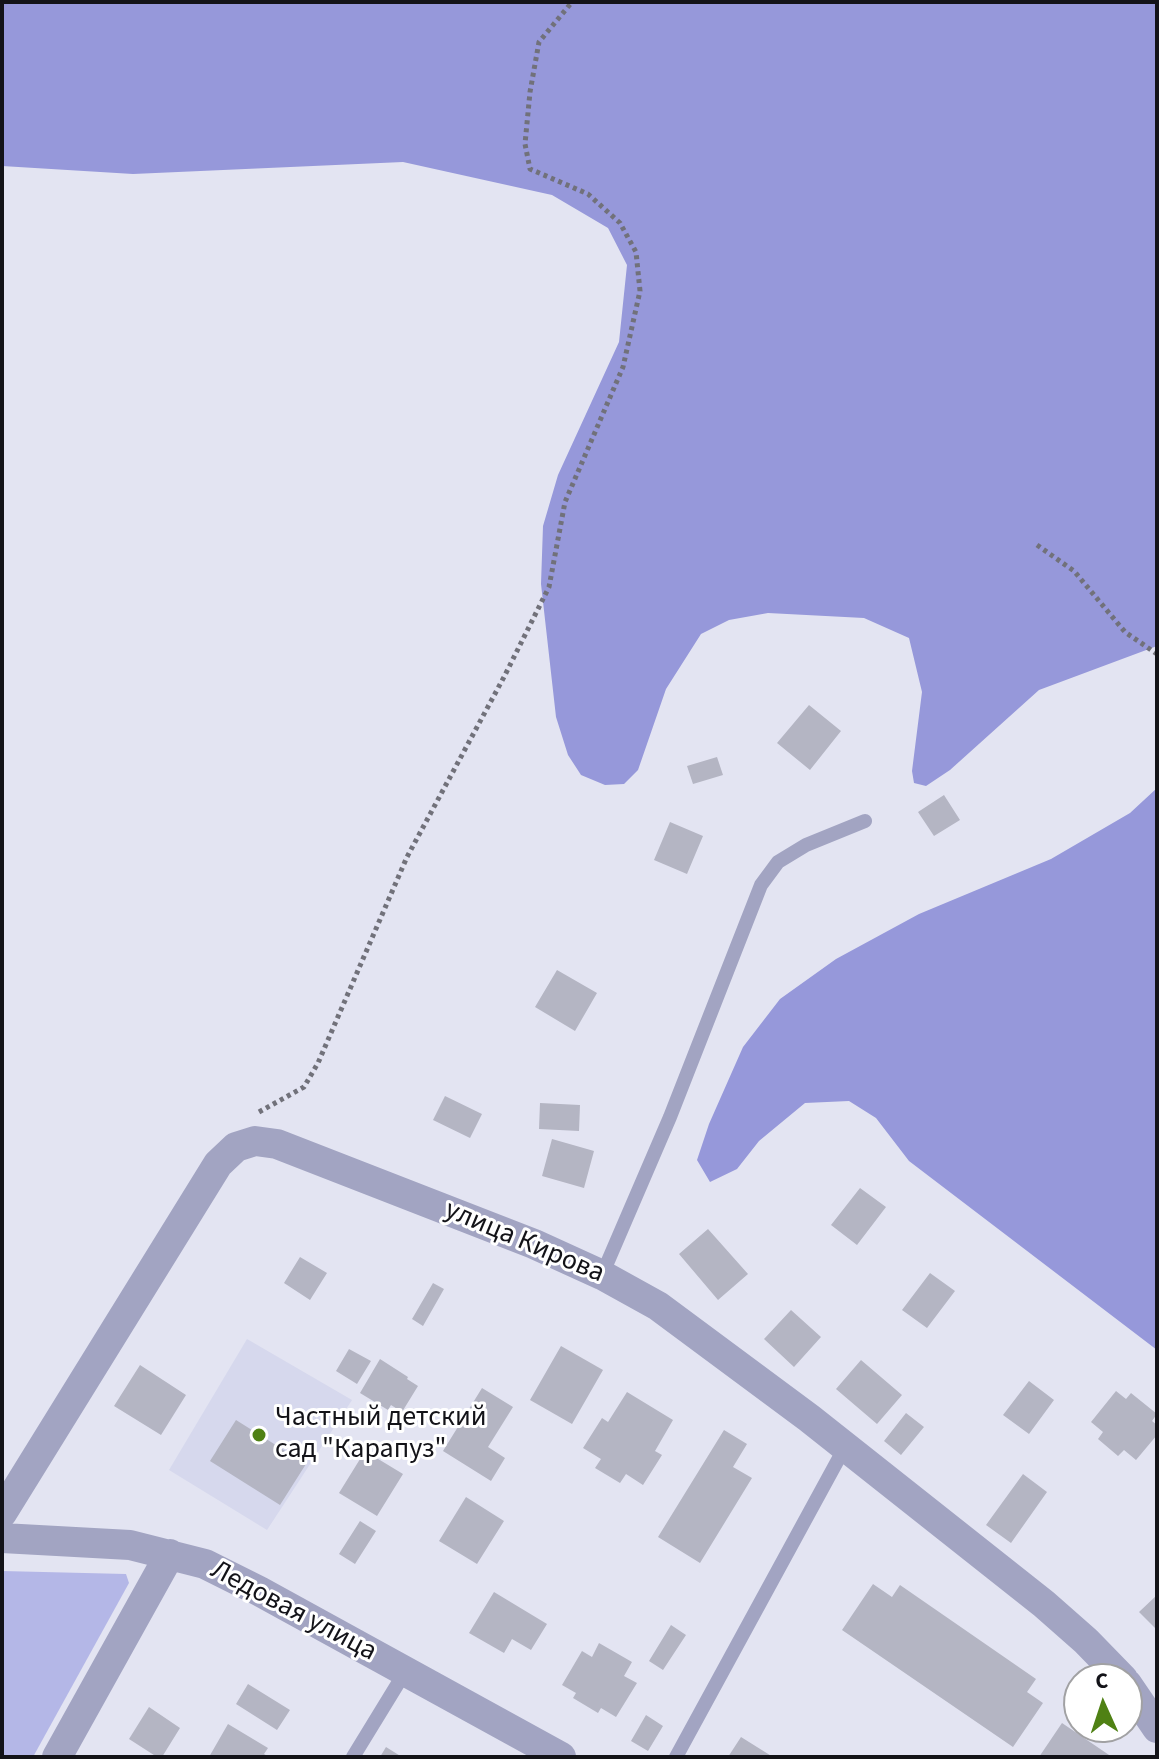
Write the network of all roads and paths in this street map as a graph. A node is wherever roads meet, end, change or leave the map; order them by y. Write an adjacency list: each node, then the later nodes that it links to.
1 (572, 2): 5 (path)
2 (1037, 545): 3 (path)
3 (1157, 654)
4 (865, 821): 6 (lane)
5 (230, 1152): 6 (street, улица Кирова); 8 (street)
6 (602, 1275): 7 (street, улица Кирова)
7 (845, 1447): 11 (street, улица Кирова); 18 (lane)
8 (2, 1513)
9 (2, 1538): 10 (street, Ледовая улица)
10 (170, 1554): 12 (street, Ледовая улица); 15 (street)
11 (1107, 1663)
12 (405, 1672): 16 (lane); 17 (street, Ледовая улица)
13 (1143, 1707): 14 (street)
14 (1157, 1728)
15 (57, 1757)
16 (353, 1757)
17 (561, 1757)
18 (676, 1757)

